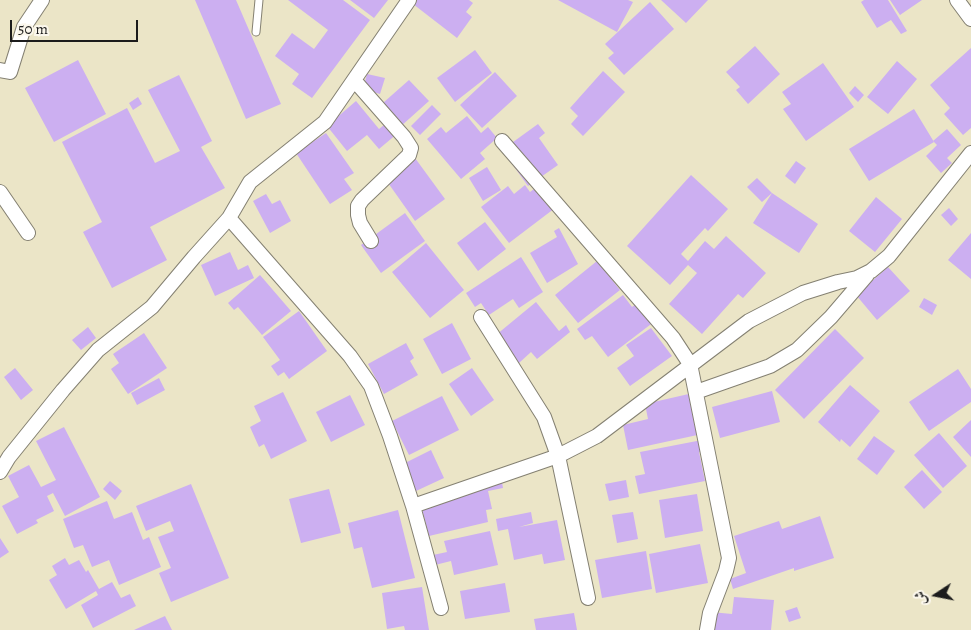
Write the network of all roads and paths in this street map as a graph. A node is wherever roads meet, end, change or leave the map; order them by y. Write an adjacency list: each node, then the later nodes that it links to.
1 (42, 0): 7 (street)
2 (260, 0): 6 (lane)
3 (409, 0): 8 (street)
4 (958, 0): 5 (street)
5 (971, 19)
6 (256, 32)
7 (0, 70)
8 (354, 80): 12 (street); 14 (street)
9 (502, 141): 17 (street)
10 (971, 153): 15 (street)
11 (0, 192): 13 (street)
12 (229, 218): 20 (street); 21 (street)
13 (28, 233)
14 (371, 241)
15 (871, 271): 17 (street); 18 (street)
16 (481, 317): 19 (street)
17 (690, 364): 18 (street); 19 (street)
18 (696, 392): 24 (street)
19 (558, 456): 21 (street); 22 (street)
20 (0, 472)
21 (413, 506): 23 (street)
22 (588, 598)
23 (441, 608)
24 (707, 630)

